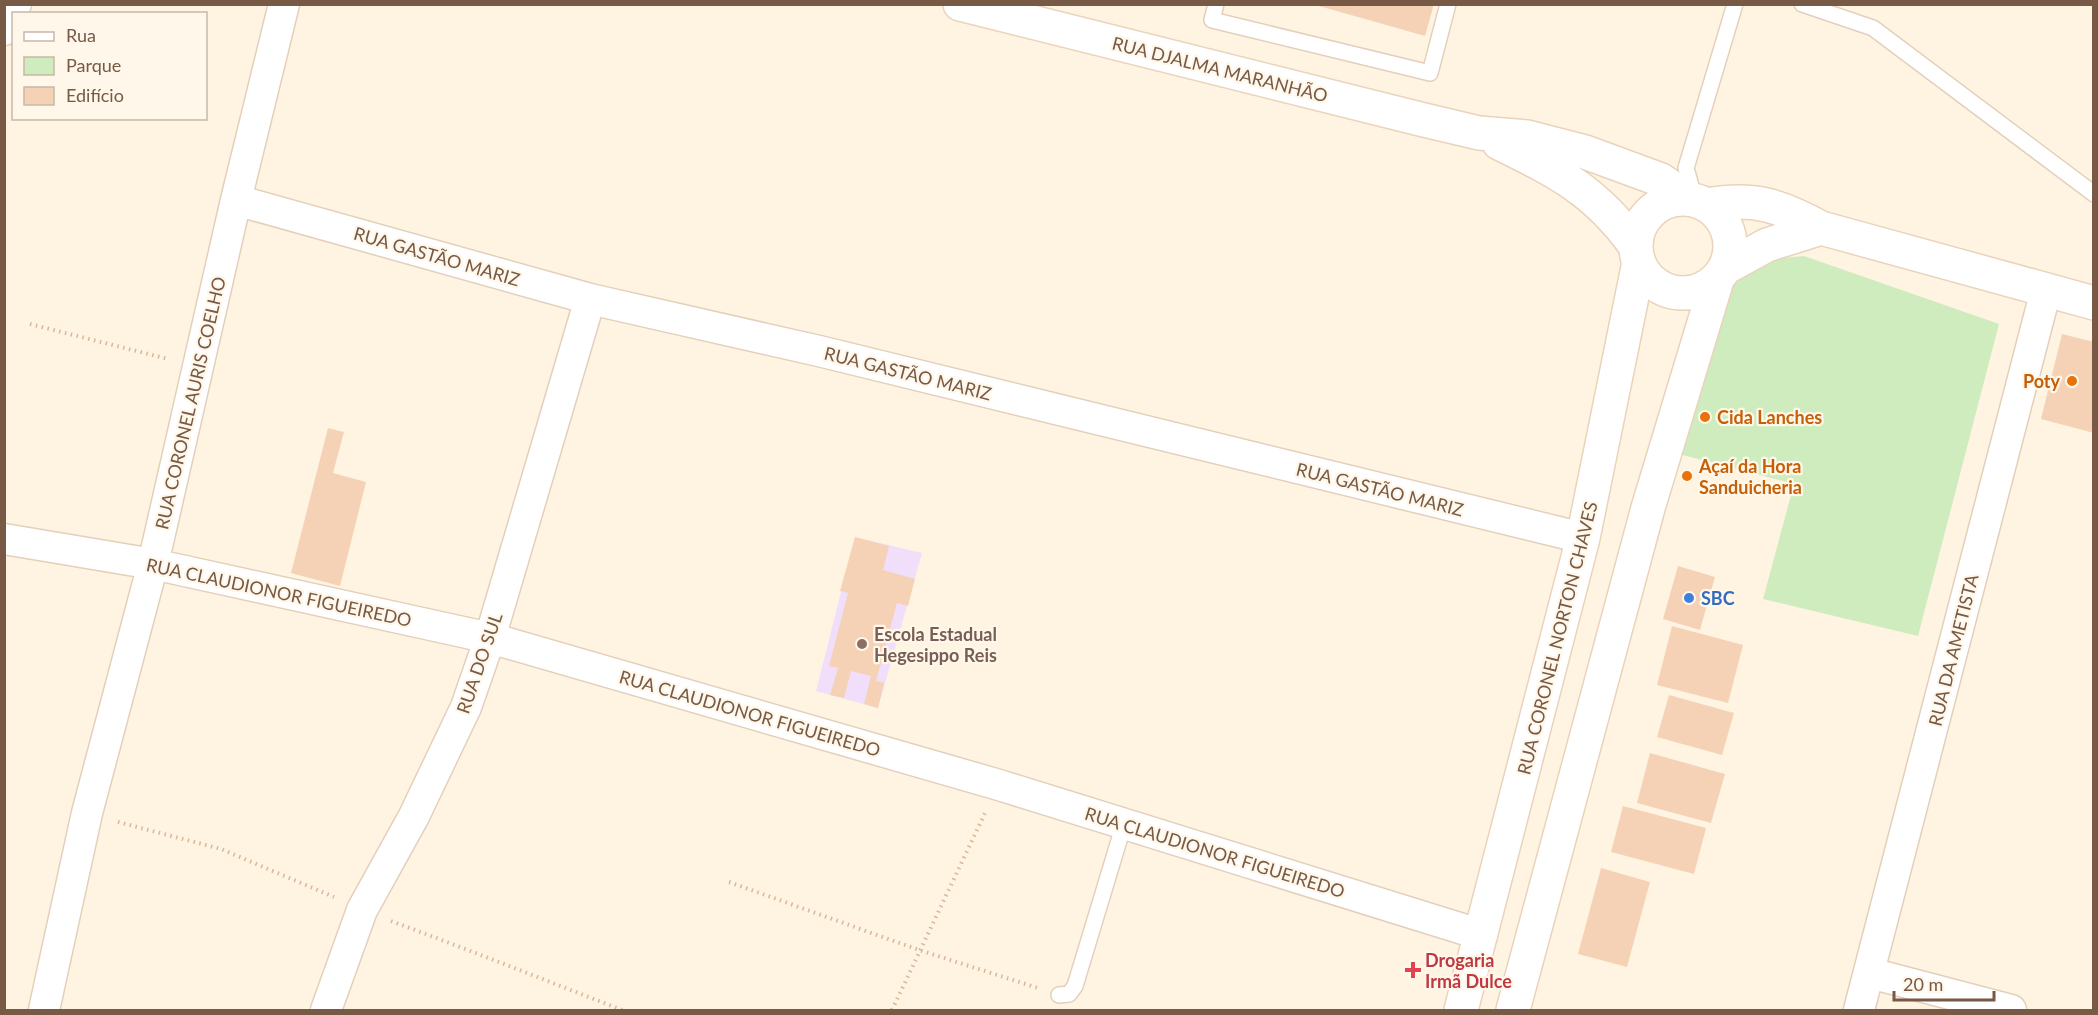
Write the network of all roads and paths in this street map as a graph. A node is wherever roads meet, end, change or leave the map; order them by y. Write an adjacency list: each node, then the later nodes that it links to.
1 (284, 4): 11 (street, RUA CORONEL AURIS COELHO)
2 (960, 4): 9 (main road, RUA DJALMA MARANHÃO)
3 (1216, 4): 4 (lane)
4 (1448, 4)
5 (1735, 4): 12 (lane)
6 (1802, 4): 10 (lane)
7 (12, 13): 8 (street)
8 (4, 30)
9 (1479, 133): 12 (main road, RUA DJALMA MARANHÃO); 14 (main road, RUA DJALMA MARANHÃO)
10 (2094, 194)
11 (236, 200): 17 (street, RUA GASTÃO MARIZ); 20 (street, RUA CORONEL AURIS COELHO)
12 (1696, 201): 13 (main road); 14 (main road); 15 (main road)
13 (1821, 228): 15 (main road); 16 (main road)
14 (1637, 254): 15 (main road); 22 (main road, RUA CORONEL NORTON CHAVES)
15 (1721, 274): 32 (main road)
16 (2046, 290): 18 (main road); 30 (street, RUA DA AMETISTA)
17 (590, 299): 22 (street, RUA GASTÃO MARIZ); 24 (street, RUA DO SUL)
18 (2094, 303)
19 (30, 324): 20 (path)
20 (198, 367): 23 (street, RUA CORONEL AURIS COELHO)
21 (4, 538): 23 (street, RUA CLAUDIONOR FIGUEIREDO)
22 (1583, 538): 28 (main road, RUA CORONEL NORTON CHAVES)
23 (153, 564): 24 (street, RUA CLAUDIONOR FIGUEIREDO); 33 (street, RUA CORONEL AURIS COELHO)
24 (490, 638): 25 (street, RUA CLAUDIONOR FIGUEIREDO); 34 (street, RUA DO SUL)
25 (999, 785): 26 (street, RUA CLAUDIONOR FIGUEIREDO); 29 (path)
26 (1124, 824): 28 (street, RUA CLAUDIONOR FIGUEIREDO); 31 (lane)
27 (729, 882): 29 (path)
28 (1482, 935): 36 (main road, RUA CORONEL NORTON CHAVES)
29 (919, 950): 31 (path); 35 (path)
30 (1870, 973): 37 (street, RUA DA AMETISTA); 38 (street)
31 (1059, 995)
32 (1518, 1009)
33 (44, 1011)
34 (326, 1011)
35 (892, 1011)
36 (1461, 1011)
37 (1859, 1011)
38 (2011, 1011)

